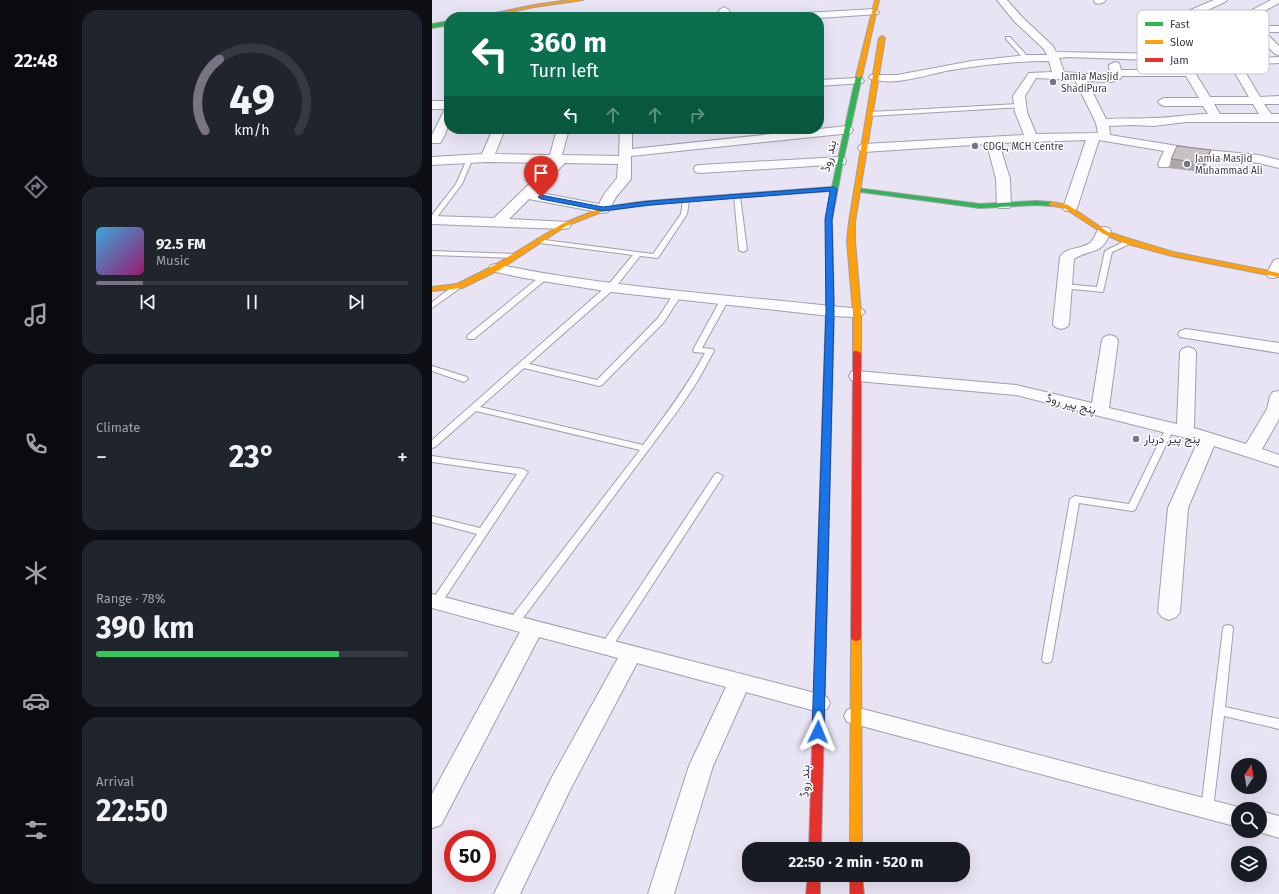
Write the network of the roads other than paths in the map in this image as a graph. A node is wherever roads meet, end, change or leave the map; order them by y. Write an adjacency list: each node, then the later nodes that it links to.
1 (581, 0): 8 (main road)
2 (877, 0): 9 (main road, بند روڈ)
3 (1002, 0): 16 (street)
4 (1222, 0): 6 (street)
5 (1277, 1): 7 (street)
6 (1200, 10)
7 (1260, 10)
8 (505, 12)
9 (874, 12): 10 (street); 28 (main road, بند روڈ)
10 (824, 15)
11 (444, 24): 12 (main road)
12 (432, 26)
13 (884, 31): 26 (main road)
14 (1008, 38): 19 (lane)
15 (1275, 44): 20 (street)
16 (1054, 56): 17 (street); 19 (street); 25 (street)
17 (1115, 56): 18 (street); 21 (street)
18 (1137, 57)
19 (1026, 58): 26 (street)
20 (1278, 59)
21 (1116, 73): 22 (street); 27 (street)
22 (1137, 73)
23 (1190, 74): 33 (street)
24 (1241, 74): 30 (street)
25 (1059, 75): 27 (street); 36 (street)
26 (875, 77): 37 (main road)
27 (1078, 77): 41 (street)
28 (858, 81): 29 (street); 42 (main road, بند روڈ)
29 (824, 83)
30 (1258, 100): 31 (street); 33 (street); 39 (street)
31 (1279, 100)
32 (1164, 102): 33 (street)
33 (1207, 102): 38 (street)
34 (444, 104): 35 (street)
35 (432, 105)
36 (1020, 106): 37 (lane); 48 (street)
37 (870, 114): 52 (main road)
38 (1216, 118): 39 (street); 41 (street)
39 (1273, 118)
40 (444, 123): 51 (street)
41 (1102, 123): 49 (street)
42 (847, 130): 43 (street); 59 (main road, بند روڈ)
43 (824, 133)
44 (497, 134): 56 (street)
45 (562, 134): 57 (street)
46 (626, 134): 54 (street)
47 (813, 134): 54 (street)
48 (1032, 137): 49 (street); 50 (street)
49 (1099, 137): 53 (street); 69 (street)
50 (992, 139): 52 (street); 68 (street)
51 (436, 140)
52 (864, 148): 64 (main road)
53 (1171, 149): 60 (street); 61 (street)
54 (625, 156): 57 (street); 70 (street)
55 (470, 158): 56 (street); 58 (street); 71 (lane)
56 (487, 158): 57 (street)
57 (558, 159): 65 (street)
58 (432, 161)
59 (840, 161): 62 (street); 63 (main road, بند روڈ)
60 (1164, 164)
61 (1279, 164)
62 (700, 169)
63 (834, 189): 66 (main road); 91 (main road, بند روڈ)
64 (856, 190): 68 (main road); 92 (main road)
65 (526, 194): 70 (street); 72 (street)
66 (737, 196): 67 (main road); 77 (lane)
67 (686, 200): 70 (main road); 79 (lane)
68 (1004, 205): 69 (main road)
69 (1070, 208): 74 (main road)
70 (603, 209): 73 (main road)
71 (432, 220): 72 (street)
72 (498, 222): 73 (street)
73 (564, 224): 75 (main road)
74 (1104, 231): 76 (main road); 85 (street)
75 (540, 240): 79 (lane); 80 (main road)
76 (1130, 242): 82 (main road); 85 (lane)
77 (743, 250)
78 (432, 253): 80 (lane)
79 (638, 254): 86 (lane)
80 (515, 256): 81 (main road)
81 (496, 268): 83 (street); 84 (main road)
82 (1277, 271)
83 (545, 277): 86 (street); 95 (lane)
84 (459, 286): 87 (main road); 90 (lane)
85 (1064, 286): 93 (street)
86 (611, 287): 88 (street); 99 (lane)
87 (432, 289)
88 (678, 294): 89 (street); 99 (lane)
89 (725, 299): 91 (street); 110 (lane)
90 (432, 306)
91 (830, 311): 92 (street); 125 (main road, بند روڈ)
92 (857, 312): 102 (main road)
93 (1061, 324)
94 (1186, 334): 97 (street)
95 (471, 337)
96 (1110, 340): 106 (street)
97 (1279, 348)
98 (1188, 352): 107 (street)
99 (523, 365): 105 (lane)
100 (436, 370): 101 (lane); 103 (lane)
101 (432, 376)
102 (857, 376): 106 (street, پنج پیر روڈ); 127 (main road)
103 (464, 379)
104 (1279, 396): 111 (street)
105 (474, 408): 109 (lane); 110 (lane)
106 (1100, 411): 107 (street, پنج پیر روڈ)
107 (1178, 430): 108 (street, پنج پیر روڈ); 123 (lane)
108 (1208, 438): 111 (street, پنج پیر روڈ); 118 (street)
109 (432, 445)
110 (645, 448): 119 (lane)
111 (1251, 452): 113 (street, پنج پیر روڈ)
112 (432, 459): 116 (lane)
113 (1279, 461)
114 (718, 476): 121 (lane)
115 (432, 519): 116 (lane)
116 (483, 532): 117 (lane)
117 (433, 605): 119 (street)
118 (1169, 612)
119 (523, 625): 121 (street); 131 (street)
120 (1228, 629): 126 (lane)
121 (606, 647): 122 (street)
122 (631, 654): 124 (street); 138 (street)
123 (1047, 659)
124 (739, 682): 125 (street); 139 (street)
125 (819, 703): 134 (main road, بند روڈ)
126 (1218, 710): 128 (lane); 129 (lane)
127 (855, 716): 129 (street); 135 (main road)
128 (1279, 724)
129 (1207, 809): 130 (street)
130 (1231, 815)
131 (432, 818)
132 (1267, 824): 133 (street)
133 (1279, 828)
134 (815, 842)
135 (856, 842)
136 (814, 882): 140 (main road)
137 (856, 882): 141 (main road)
138 (507, 894)
139 (661, 894)
140 (813, 894)
141 (856, 894)

